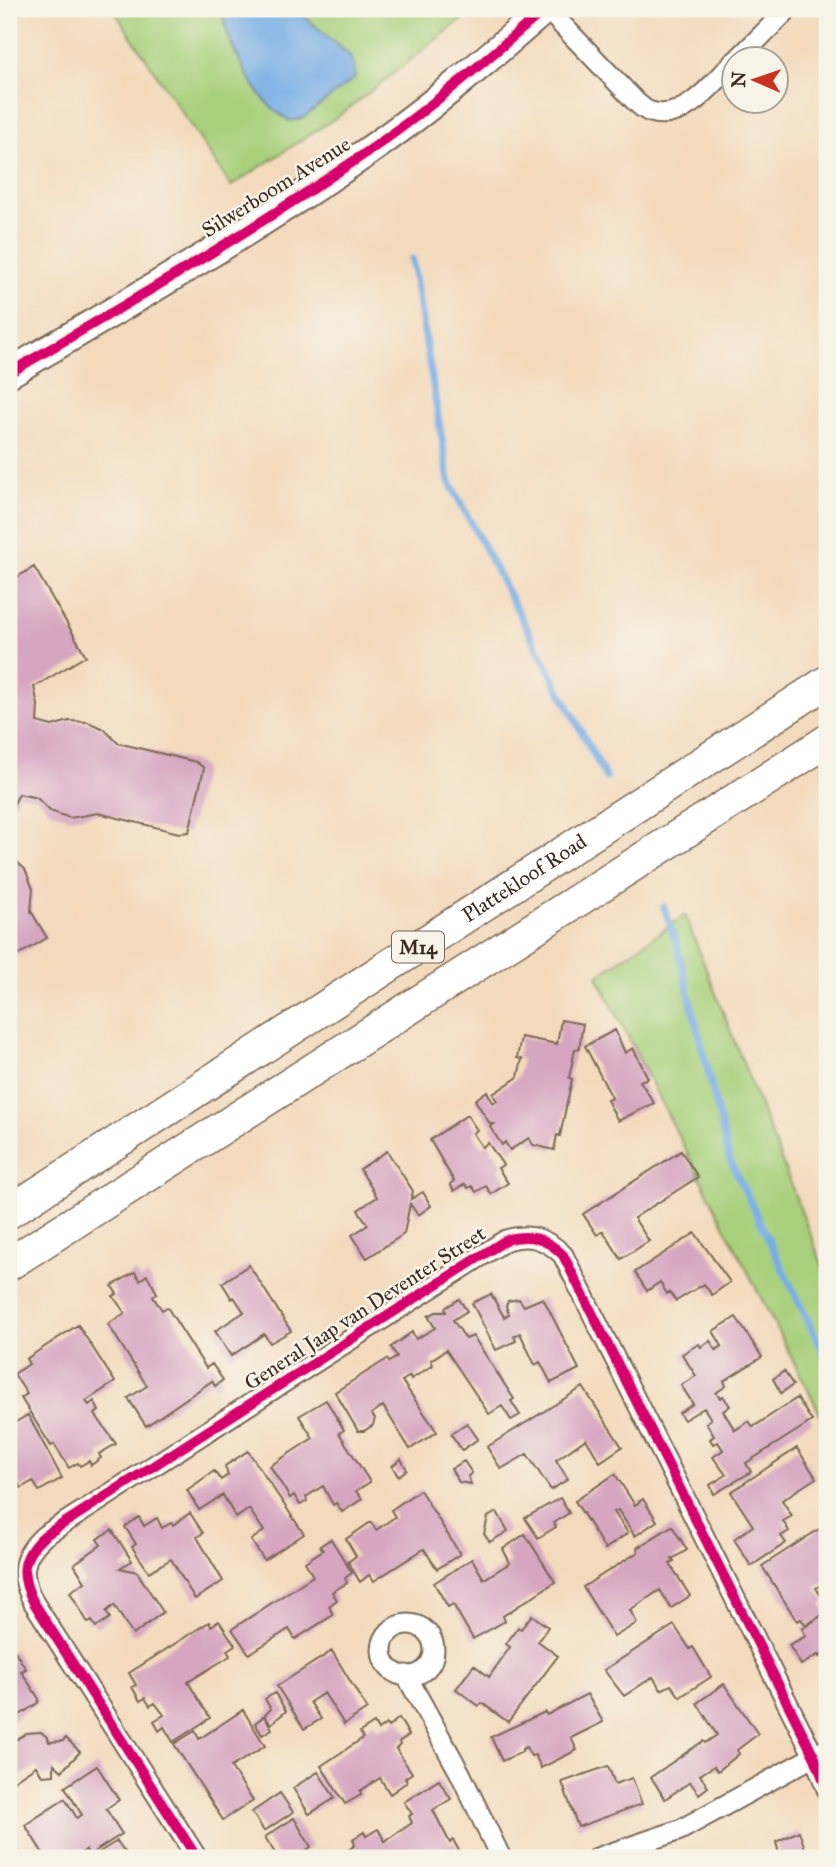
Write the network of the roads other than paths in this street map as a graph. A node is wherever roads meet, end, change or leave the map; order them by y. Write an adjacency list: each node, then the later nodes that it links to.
1 (546, 9): 4 (street); 5 (street, Silwerboom Avenue)
2 (788, 9): 3 (street)
3 (751, 46)
4 (720, 77)
5 (9, 373)
6 (827, 682): 8 (main road, Plattekloof Road / M14)
7 (827, 741): 9 (main road, M14)
8 (9, 1212)
9 (9, 1264)
10 (406, 1675): 14 (street)
11 (821, 1754): 12 (street, General Jaap van Deventer Street); 13 (street, General Jaap van Deventer Street); 15 (street)
12 (827, 1789)
13 (197, 1858)
14 (501, 1858)
15 (597, 1858)

